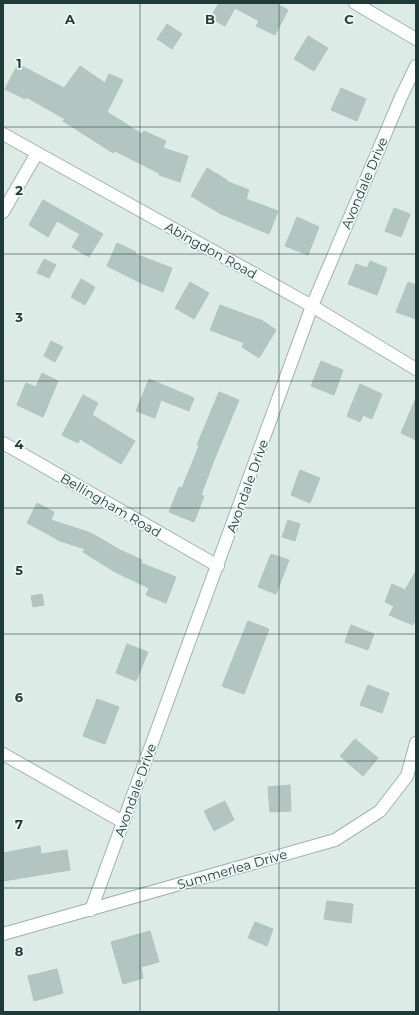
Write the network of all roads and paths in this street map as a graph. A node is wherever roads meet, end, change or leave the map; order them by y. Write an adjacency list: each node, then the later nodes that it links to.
1 (355, 3): 2 (street)
2 (416, 39)
3 (416, 66): 7 (street, Avondale Drive)
4 (3, 134): 5 (street, Abingdon Road)
5 (36, 153): 6 (street); 7 (street, Abingdon Road)
6 (3, 212)
7 (312, 306): 8 (street, Abingdon Road); 10 (street, Avondale Drive)
8 (416, 369)
9 (3, 443): 10 (street, Bellingham Road)
10 (218, 566): 13 (street, Avondale Drive)
11 (416, 743): 14 (street, Summerlea Drive)
12 (3, 754): 13 (street)
13 (123, 822): 14 (street, Avondale Drive)
14 (91, 910): 15 (street, Summerlea Drive)
15 (3, 934)

